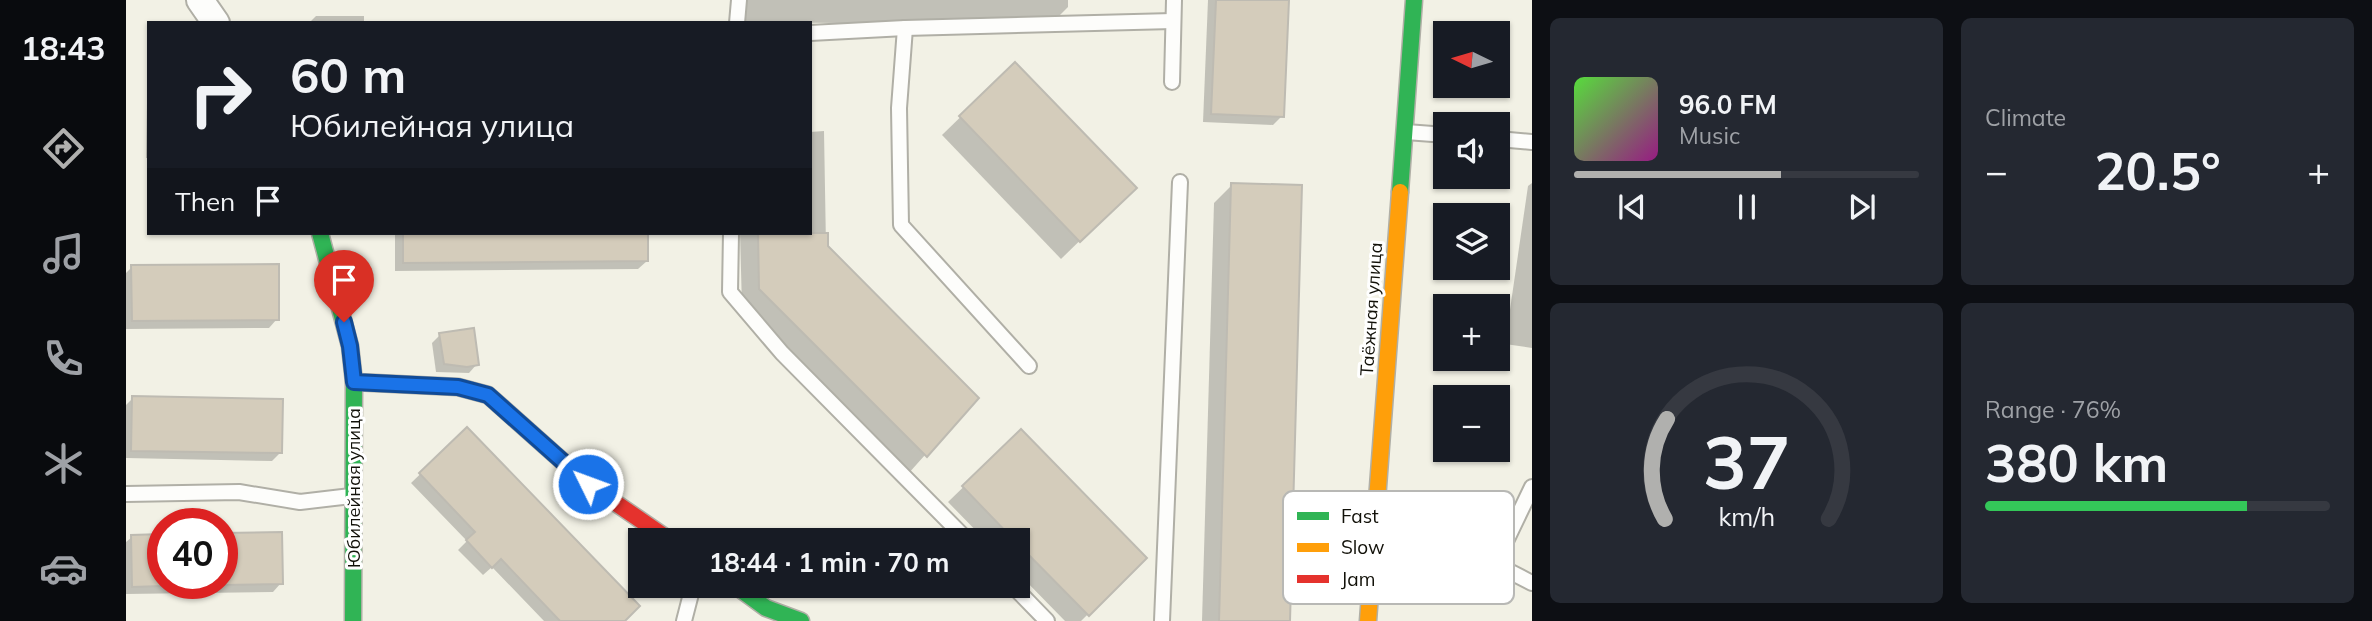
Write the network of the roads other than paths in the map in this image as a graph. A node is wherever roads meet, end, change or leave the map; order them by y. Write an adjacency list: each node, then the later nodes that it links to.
1 (200, 0): 5 (street)
2 (739, 0): 6 (lane)
3 (1174, 0): 7 (lane)
4 (1414, 0): 11 (street, Таёжная улица)
5 (215, 21)
6 (737, 21)
7 (1172, 21): 8 (lane); 10 (lane)
8 (905, 28): 9 (lane); 18 (lane)
9 (812, 33)
10 (1172, 82)
11 (1404, 132): 12 (lane); 21 (street, Таёжная улица)
12 (1433, 134)
13 (1510, 140): 14 (lane)
14 (1532, 142)
15 (1180, 182): 36 (lane)
16 (321, 235): 19 (street, Юбилейная улица)
17 (732, 235): 26 (lane)
18 (1029, 366)
19 (354, 382): 23 (street, Юбилейная улица); 25 (street)
20 (1532, 488): 24 (lane)
21 (1377, 491)
22 (126, 494): 23 (lane)
23 (353, 495): 32 (street, Юбилейная улица)
24 (1514, 525)
25 (652, 528)
26 (955, 528)
27 (1514, 574): 28 (lane)
28 (1532, 583)
29 (689, 598): 33 (lane)
30 (752, 598): 34 (street)
31 (1025, 598): 35 (lane)
32 (353, 621)
33 (684, 621)
34 (801, 621)
35 (1047, 621)
36 (1161, 621)

